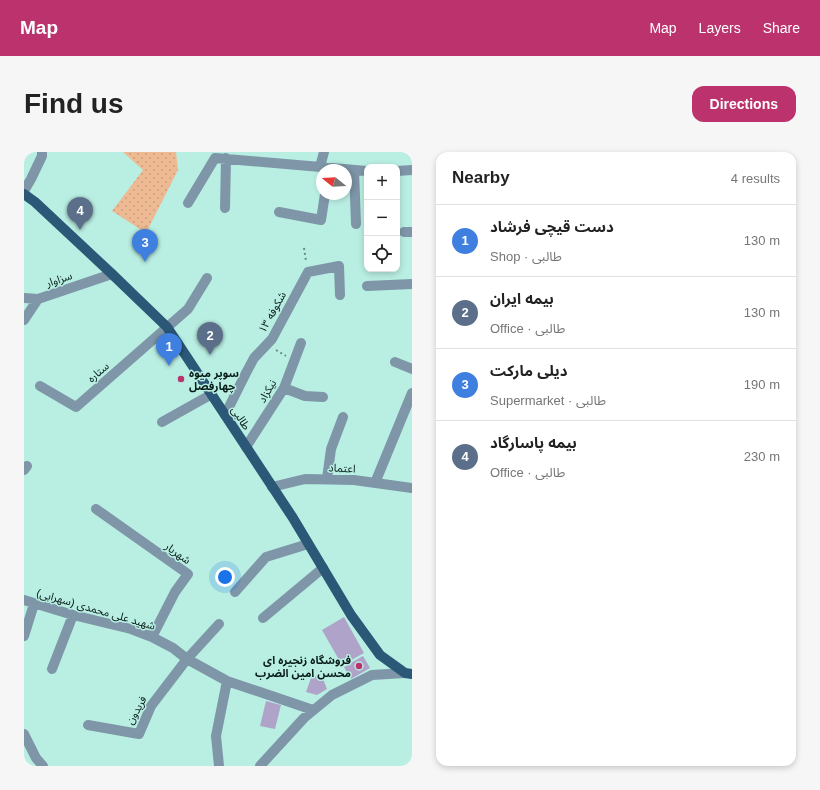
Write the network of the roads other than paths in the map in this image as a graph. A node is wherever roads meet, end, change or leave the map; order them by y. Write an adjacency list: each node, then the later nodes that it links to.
1 (42, 152): 10 (street)
2 (324, 152): 4 (street)
3 (226, 158): 5 (street); 13 (street); 14 (street)
4 (326, 164)
5 (316, 167)
6 (354, 170): 8 (street); 16 (street)
7 (412, 170): 9 (street)
8 (364, 171)
9 (400, 171)
10 (24, 191)
11 (24, 194): 17 (main road, طالبی)
12 (324, 200): 15 (street)
13 (188, 203)
14 (225, 208)
15 (279, 212)
16 (356, 224)
17 (112, 274): 23 (street, سزاوار); 25 (main road, طالبی)
18 (207, 278): 25 (street)
19 (412, 284): 20 (street)
20 (367, 286)
21 (340, 295): 34 (street, شکوفه ۱۳)
22 (24, 298): 23 (street)
23 (38, 299): 24 (street, سزاوار)
24 (24, 320)
25 (167, 327): 29 (street, ستاره); 32 (main road, طالبی)
26 (301, 343): 30 (street, نیکزاد)
27 (394, 362): 28 (street)
28 (412, 369)
29 (40, 386)
30 (284, 388): 33 (street); 37 (street, نیکزاد)
31 (412, 393): 39 (street)
32 (212, 394): 34 (main road, طالبی); 36 (street)
33 (323, 397)
34 (225, 414): 37 (main road, طالبی)
35 (343, 417): 38 (street)
36 (162, 422)
37 (246, 447): 40 (main road, طالبی)
38 (327, 480): 39 (street, اعتماد); 40 (street, اعتماد)
39 (375, 483): 41 (street, اعتماد)
40 (272, 487): 43 (main road, طالبی)
41 (412, 488)
42 (96, 509): 52 (street, شهریار)
43 (308, 544): 44 (main road, طالبی); 45 (street)
44 (322, 568): 49 (street); 55 (main road, طالبی)
45 (235, 592)
46 (24, 600): 47 (street, شهید علی محمدی (سهرابی))
47 (34, 604): 48 (street, شهید علی محمدی (سهرابی)); 51 (street)
48 (73, 615): 52 (street, شهید علی محمدی (سهرابی)); 54 (street)
49 (263, 618)
50 (219, 624): 53 (street)
51 (24, 636)
52 (152, 637): 53 (street, شهید علی محمدی (سهرابی))
53 (187, 659): 56 (street, شهید علی محمدی (سهرابی)); 58 (street, فریدون)
54 (52, 669)
55 (409, 674): 57 (street)
56 (227, 680): 57 (street, شهید علی محمدی (سهرابی)); 61 (street)
57 (313, 710): 62 (street)
58 (88, 725)
59 (24, 734): 60 (street)
60 (43, 766)
61 (219, 766)
62 (260, 766)

